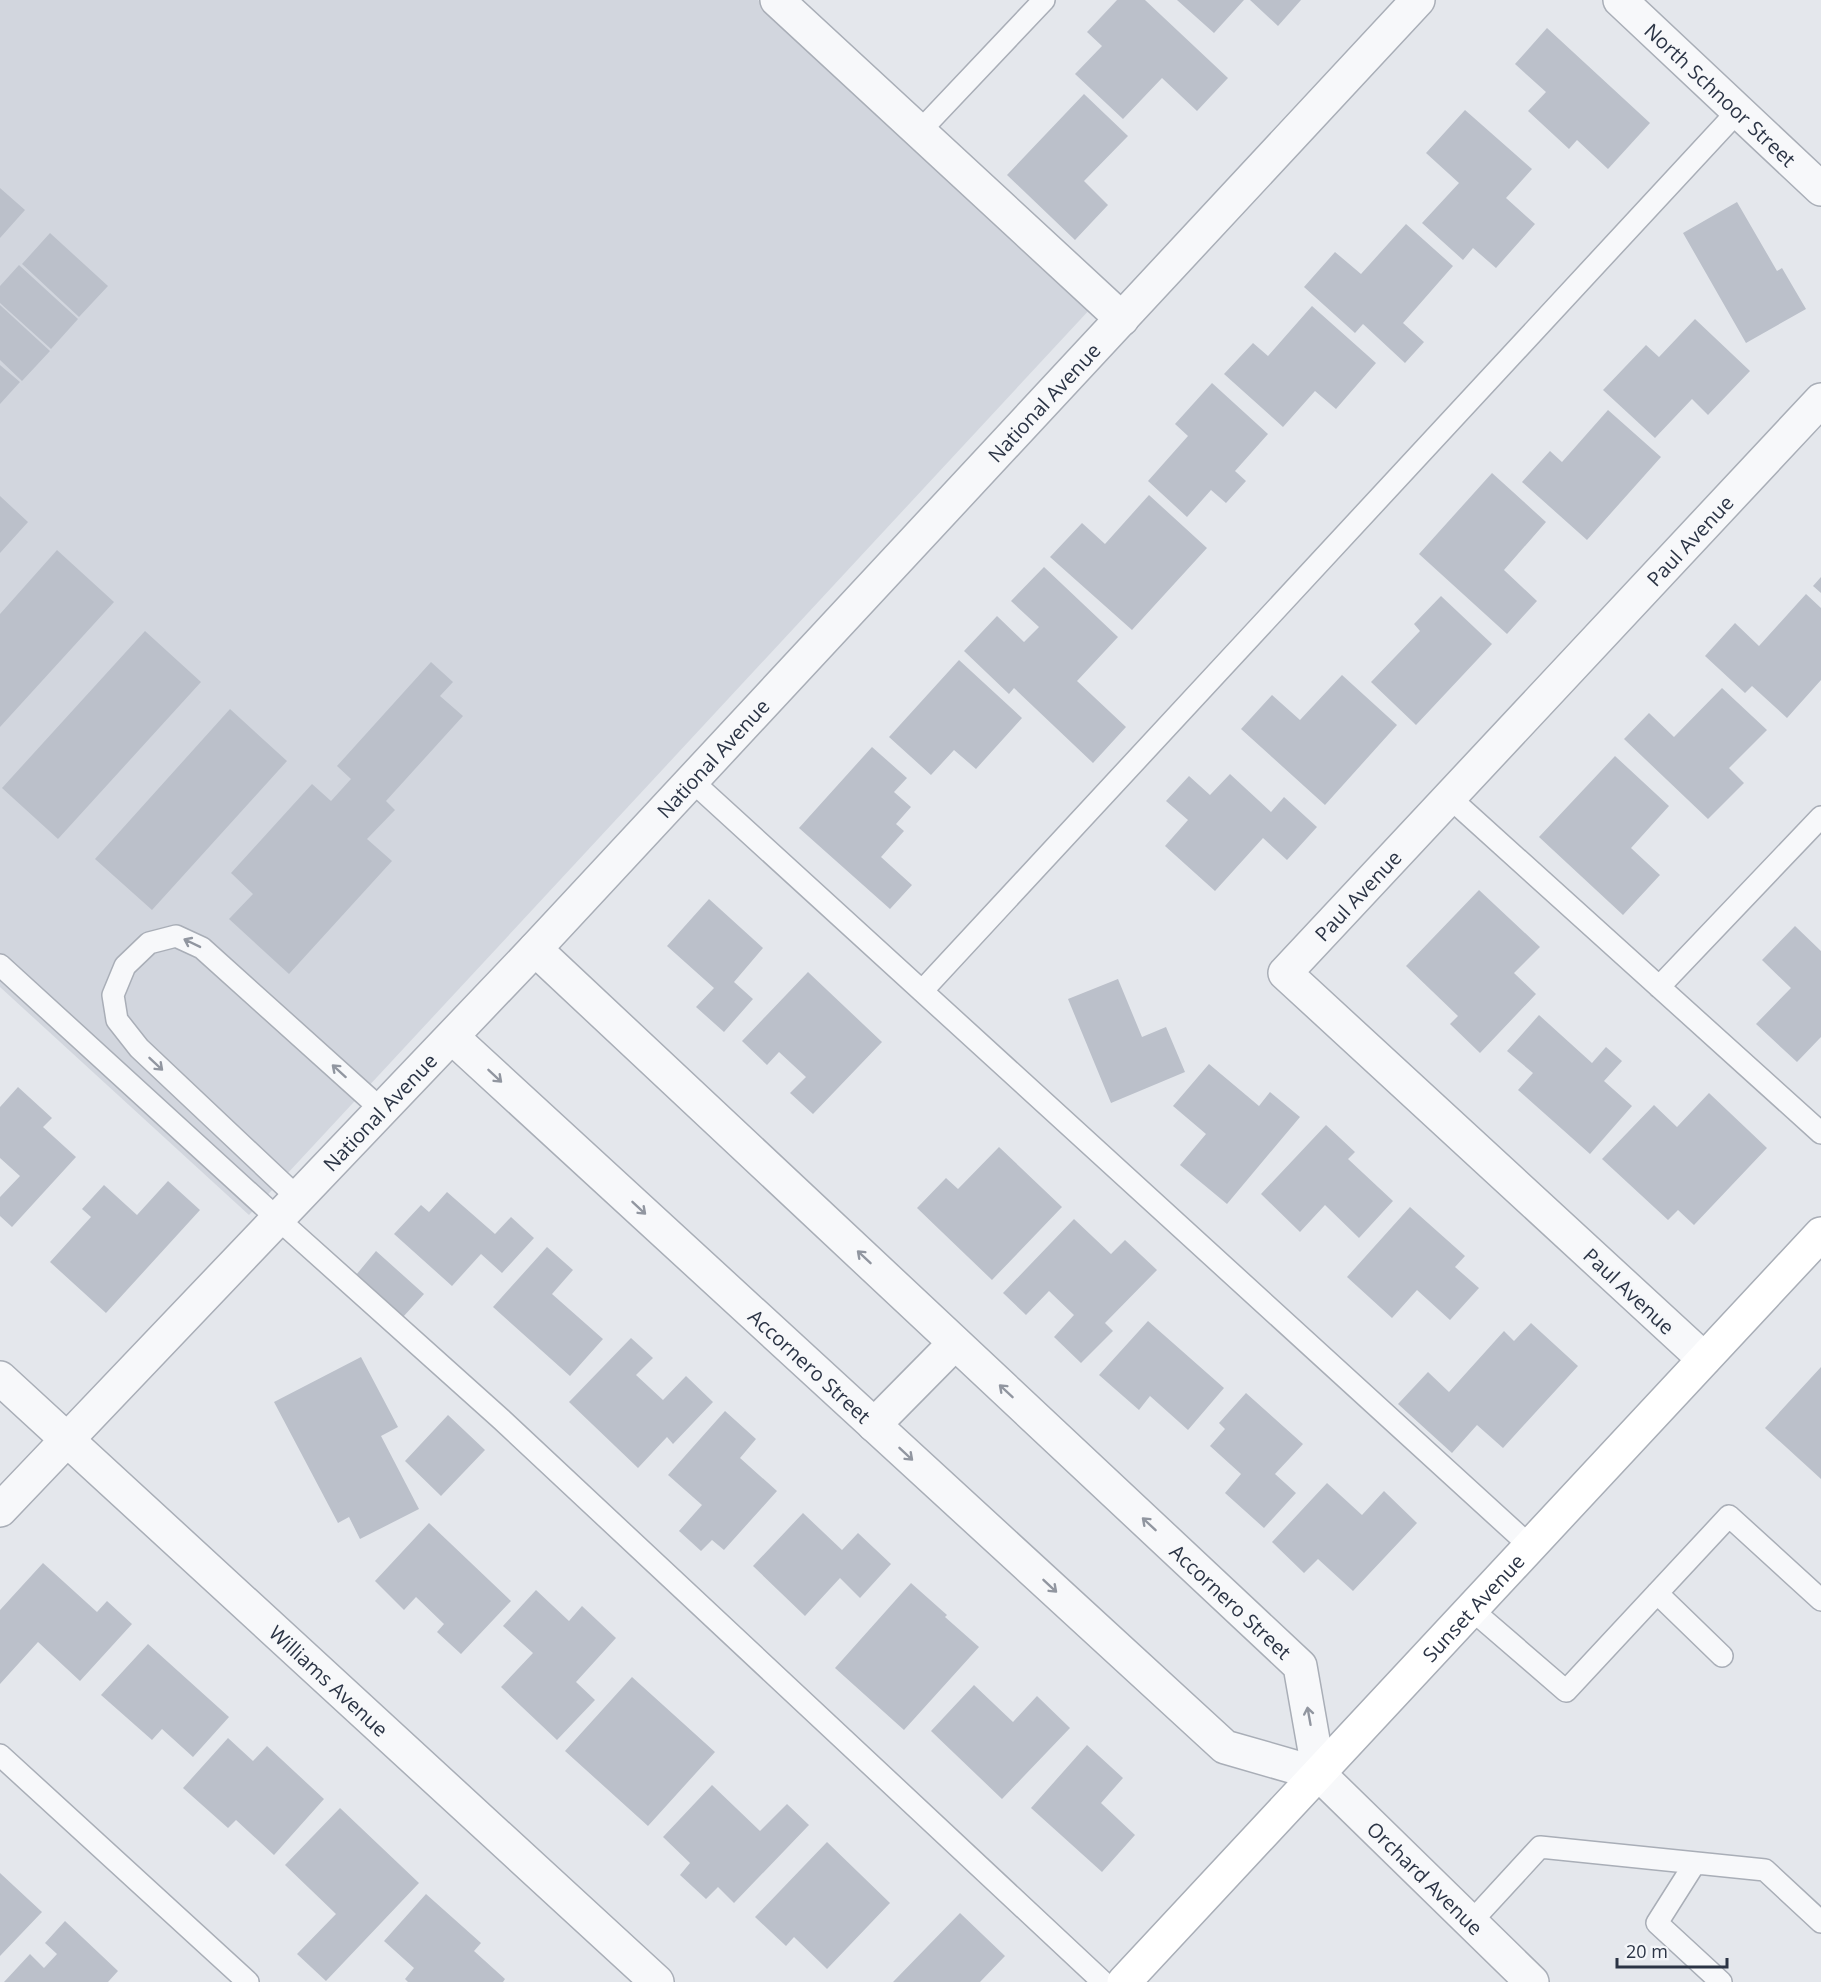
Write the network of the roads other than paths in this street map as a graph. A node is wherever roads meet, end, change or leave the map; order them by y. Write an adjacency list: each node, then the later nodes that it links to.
1 (777, 0): 6 (street)
2 (1044, 0): 6 (lane)
3 (1418, 0): 8 (street, National Avenue)
4 (1620, 0): 5 (street, North Schnoor Street)
5 (1738, 111): 7 (street, North Schnoor Street); 16 (lane)
6 (920, 131): 8 (street)
7 (1821, 189)
8 (1122, 319): 10 (street, National Avenue)
9 (1821, 400): 11 (street, Paul Avenue)
10 (692, 781): 13 (street, National Avenue); 16 (lane)
11 (1449, 797): 15 (lane); 23 (street, Paul Avenue)
12 (1821, 817): 15 (lane)
13 (535, 949): 17 (street, National Avenue); 22 (street, Accornero Street, one-way to 13)
14 (0, 965): 20 (lane)
15 (1659, 987): 19 (lane)
16 (922, 991): 28 (lane)
17 (452, 1037): 18 (street, National Avenue); 25 (street, Accornero Street, one-way to 25)
18 (382, 1110): 20 (street, National Avenue); 20 (lane, one-way to 20)
19 (1821, 1133)
20 (288, 1208): 26 (street, National Avenue); 40 (lane)
21 (1821, 1234): 23 (main road, Sunset Avenue)
22 (955, 1343): 25 (street); 34 (street, Accornero Street, one-way to 22)
23 (1704, 1359): 28 (main road, Sunset Avenue)
24 (0, 1378): 26 (street, Williams Avenue)
25 (874, 1425): 34 (street, Accornero Street, one-way to 34)
26 (66, 1439): 27 (street, National Avenue); 39 (street, Williams Avenue)
27 (0, 1510)
28 (1530, 1546): 31 (main road, Sunset Avenue)
29 (1657, 1593): 30 (lane); 31 (lane); 32 (lane)
30 (1821, 1600)
31 (1471, 1609): 34 (main road, Sunset Avenue)
32 (1722, 1656)
33 (0, 1755): 38 (lane)
34 (1319, 1774): 36 (street, Orchard Avenue); 41 (main road, Sunset Avenue)
35 (1695, 1863): 36 (lane); 37 (lane); 43 (lane)
36 (1471, 1922): 42 (street, Orchard Avenue)
37 (1821, 1922)
38 (248, 1982)
39 (657, 1982)
40 (1102, 1982)
41 (1124, 1982)
42 (1532, 1982)
43 (1721, 1982)

